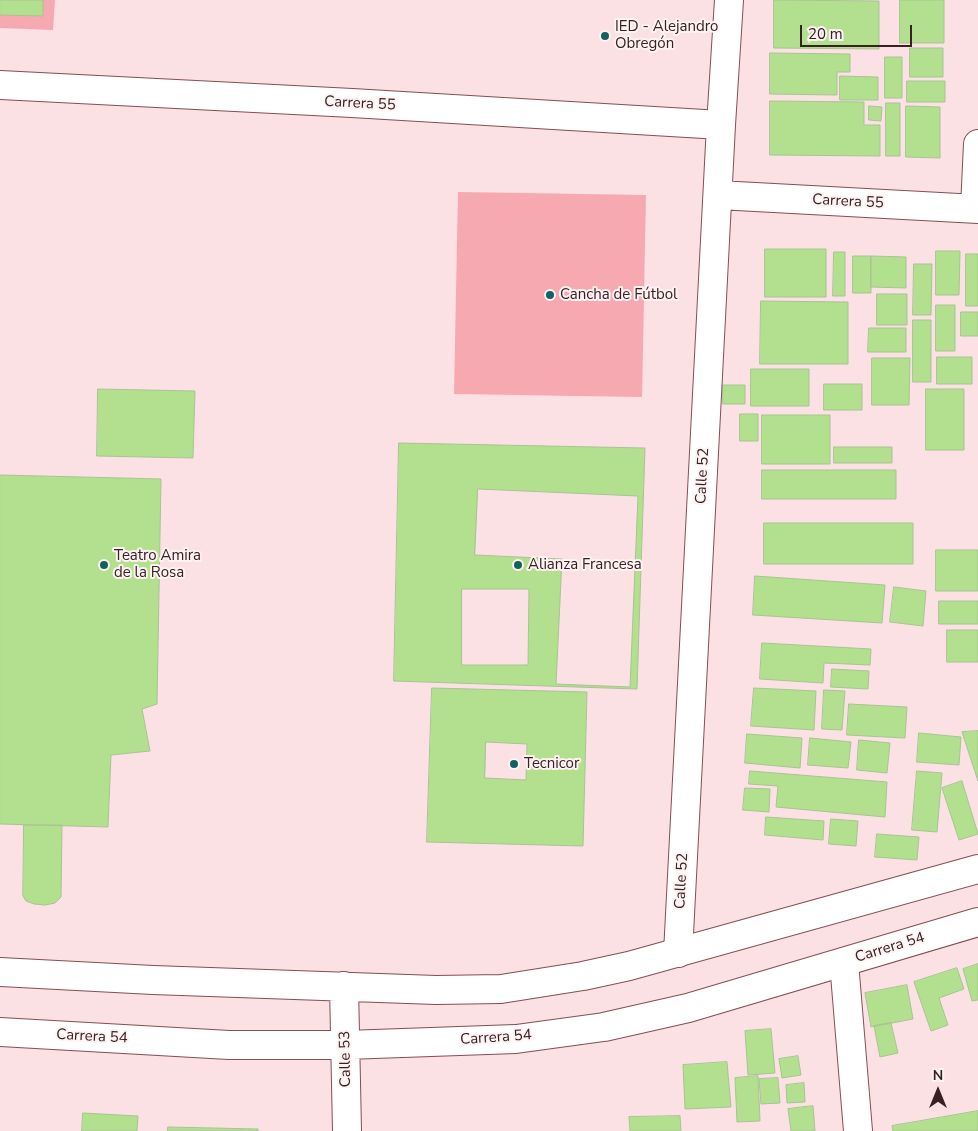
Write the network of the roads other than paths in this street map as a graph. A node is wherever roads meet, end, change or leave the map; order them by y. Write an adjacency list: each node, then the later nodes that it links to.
1 (729, 0): 3 (street, Calle 52)
2 (0, 86): 3 (street, Carrera 55)
3 (721, 125): 5 (street, Calle 52)
4 (978, 144): 6 (street)
5 (718, 195): 6 (street, Carrera 55); 9 (street, Calle 52)
6 (976, 209)
7 (978, 868): 9 (street)
8 (978, 922): 10 (street, Carrera 54)
9 (678, 953): 12 (street)
10 (844, 962): 14 (street, Carrera 54); 16 (street)
11 (0, 972): 12 (street)
12 (344, 986): 14 (street, Calle 53)
13 (0, 1032): 14 (street, Carrera 54)
14 (346, 1045): 15 (street, Calle 53)
15 (347, 1131)
16 (858, 1131)

